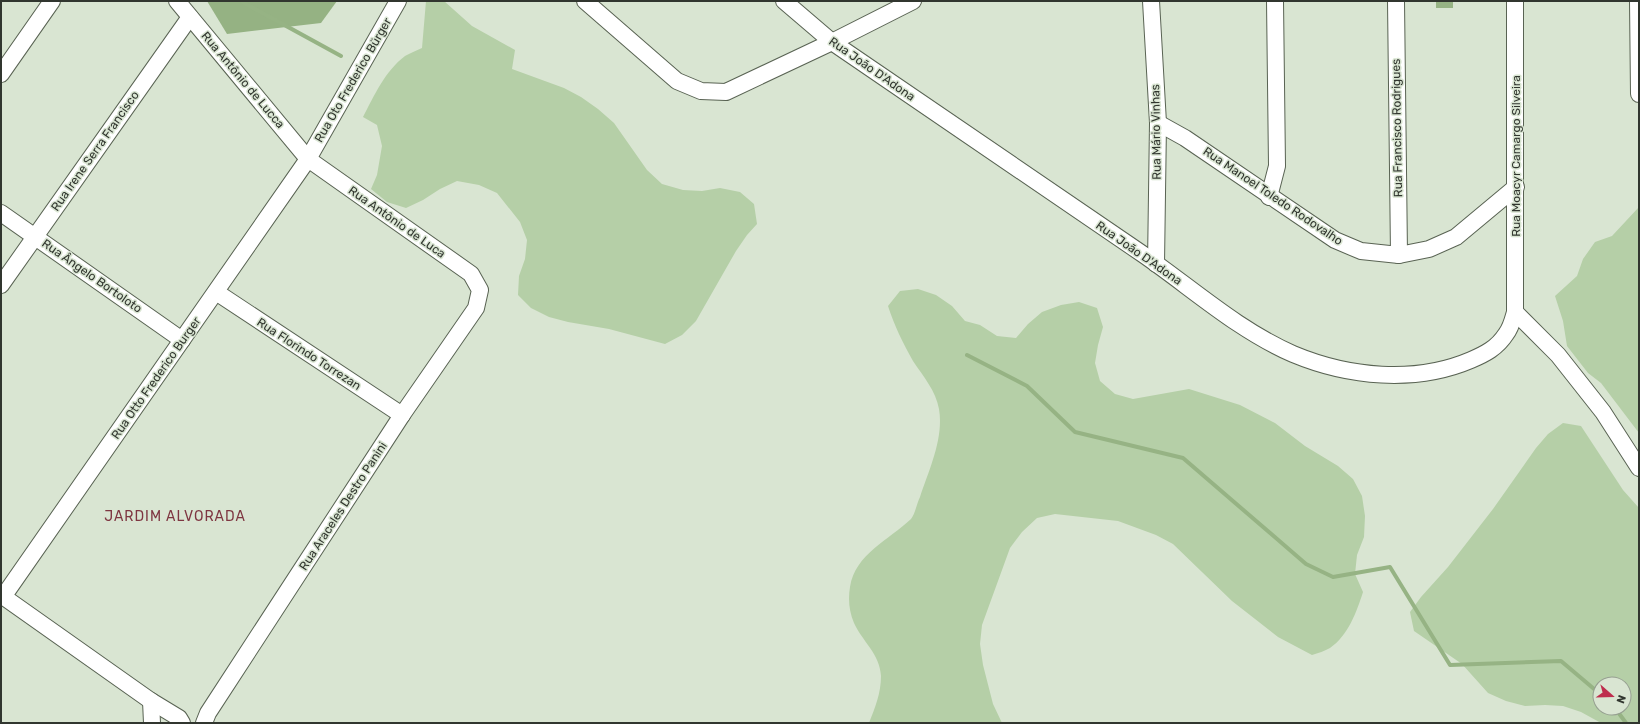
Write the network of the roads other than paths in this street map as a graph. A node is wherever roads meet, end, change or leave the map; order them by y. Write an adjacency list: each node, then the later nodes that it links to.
1 (52, 1): 14 (street)
2 (177, 1): 12 (street, Rua Antônio de Lucca)
3 (398, 1): 17 (street, Rua Oto Frederico Bürger)
4 (585, 1): 13 (street)
5 (784, 1): 13 (street, Rua João D'Adona)
6 (913, 1): 13 (street)
7 (1151, 1): 16 (street, Rua Mário Vinhas)
8 (1275, 1): 19 (street)
9 (1396, 1): 22 (street, Rua Francisco Rodrigues)
10 (1515, 1): 18 (street, Rua Moacyr Camargo Silveira)
11 (1638, 1): 15 (street)
12 (190, 16): 17 (street, Rua Antônio de Lucca); 21 (street, Rua Irene Serra Francisco)
13 (832, 42): 23 (street, Rua João D'Adona)
14 (1, 74)
15 (1639, 94)
16 (1158, 123): 19 (street, Rua Manoel Toledo Rodovalho); 23 (street, Rua Mário Vinhas)
17 (308, 159): 25 (street, Rua Antônio de Luca); 26 (street, Rua Otto Frederico Burger)
18 (1516, 187): 22 (street, Rua Manoel Toledo Rodovalho); 27 (street, Rua Moacyr Camargo Silveira)
19 (1270, 197): 22 (street, Rua Manoel Toledo Rodovalho)
20 (1, 213): 21 (street, Rua Ângelo Bortoloto)
21 (35, 236): 24 (street, Rua Irene Serra Francisco); 28 (street, Rua Ângelo Bortoloto)
22 (1399, 255)
23 (1156, 264): 27 (street, Rua João D'Adona)
24 (1, 285)
25 (480, 290): 29 (street, Rua Araceles Destro Panini)
26 (216, 292): 28 (street, Rua Otto Frederico Burger); 29 (street, Rua Florindo Torrezan)
27 (1515, 312): 30 (street)
28 (182, 340): 31 (street, Rua Otto Frederico Burger)
29 (402, 415): 35 (street, Rua Araceles Destro Panini)
30 (1639, 468)
31 (2, 596): 32 (street)
32 (151, 701): 33 (street); 34 (street)
33 (152, 723)
34 (182, 723)
35 (204, 723)

